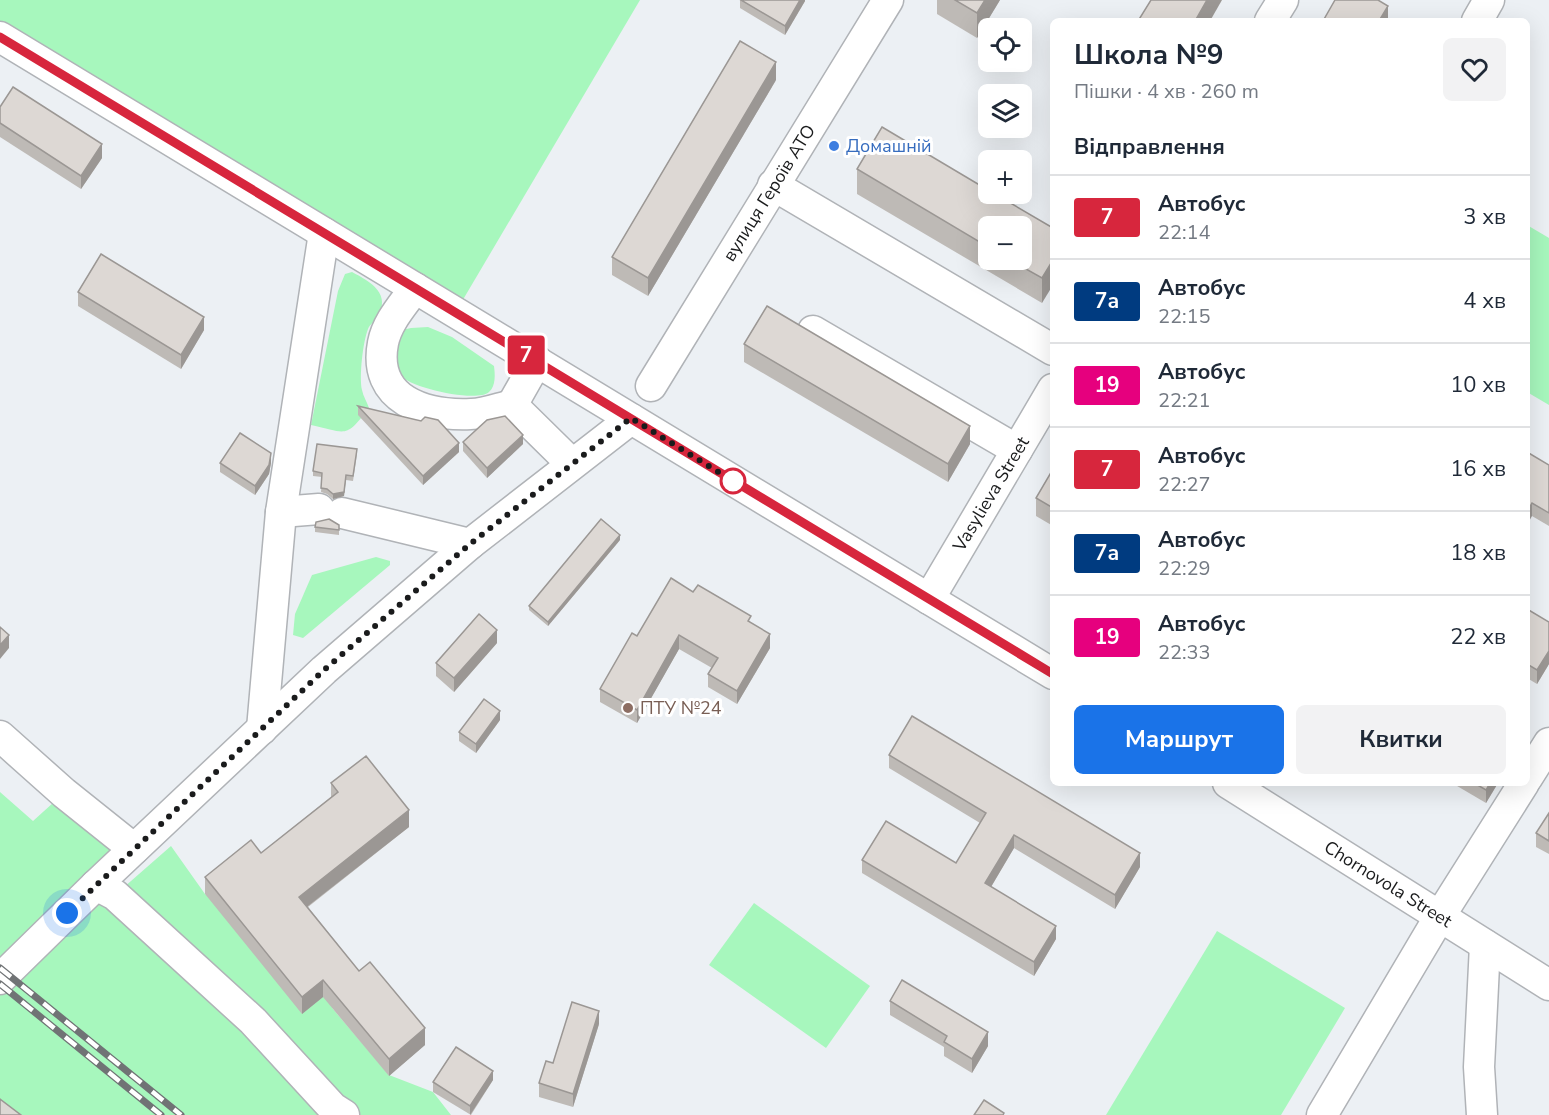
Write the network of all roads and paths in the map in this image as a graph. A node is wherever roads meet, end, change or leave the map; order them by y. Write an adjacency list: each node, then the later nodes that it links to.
1 (888, 0): 7 (street, вулиця Героїв АТО)
2 (1283, 0): 4 (street)
3 (1489, 0): 5 (street)
4 (1272, 18)
5 (1479, 18)
6 (0, 37): 8 (street)
7 (773, 185): 11 (street); 13 (street, вулиця Героїв АТО)
8 (324, 233): 9 (street); 19 (street)
9 (415, 288): 12 (street); 15 (street)
10 (813, 331): 17 (street)
11 (1050, 348)
12 (537, 361): 15 (street); 16 (street)
13 (651, 386)
14 (1050, 394): 17 (street, Vasylieva Street)
15 (512, 405): 18 (street)
16 (631, 418): 18 (street); 21 (street)
17 (1017, 450): 21 (street, Vasylieva Street)
18 (572, 464): 20 (street)
19 (281, 512): 20 (street); 23 (street)
20 (470, 544): 23 (street)
21 (929, 599): 22 (street)
22 (1050, 672)
23 (262, 729): 29 (street)
24 (0, 736): 29 (street)
25 (1549, 743): 26 (street)
26 (1530, 773)
27 (1233, 786): 31 (street, Chornovola Street)
28 (1522, 786): 31 (street)
29 (134, 849): 30 (street)
30 (96, 885): 33 (street); 35 (street)
31 (1440, 916): 32 (street, Chornovola Street); 36 (street)
32 (1485, 945): 34 (street, Chornovola Street); 37 (street)
33 (0, 980)
34 (1549, 985)
35 (344, 1115)
36 (1322, 1115)
37 (1482, 1115)

